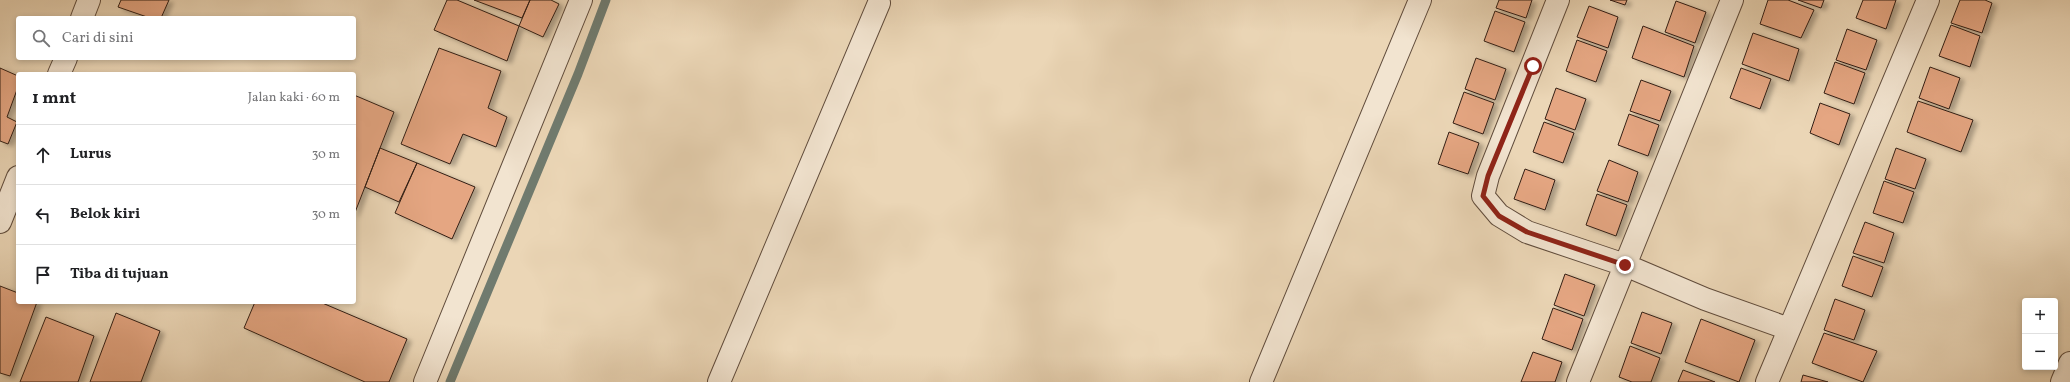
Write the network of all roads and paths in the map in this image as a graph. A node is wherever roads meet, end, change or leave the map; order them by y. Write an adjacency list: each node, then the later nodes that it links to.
1 (89, 0): 8 (street)
2 (581, 0): 16 (street)
3 (1420, 0): 18 (street)
4 (1558, 0): 13 (street)
5 (1732, 0): 13 (street)
6 (1928, 0): 14 (street)
7 (879, 3): 17 (street)
8 (83, 16)
9 (65, 60): 10 (street)
10 (60, 72)
11 (16, 182): 12 (street)
12 (0, 222)
13 (1625, 265): 14 (street); 19 (street)
14 (1789, 329): 20 (street)
15 (2070, 363): 21 (street)
16 (425, 382)
17 (719, 382)
18 (1261, 382)
19 (1578, 382)
20 (1767, 382)
21 (2062, 382)

